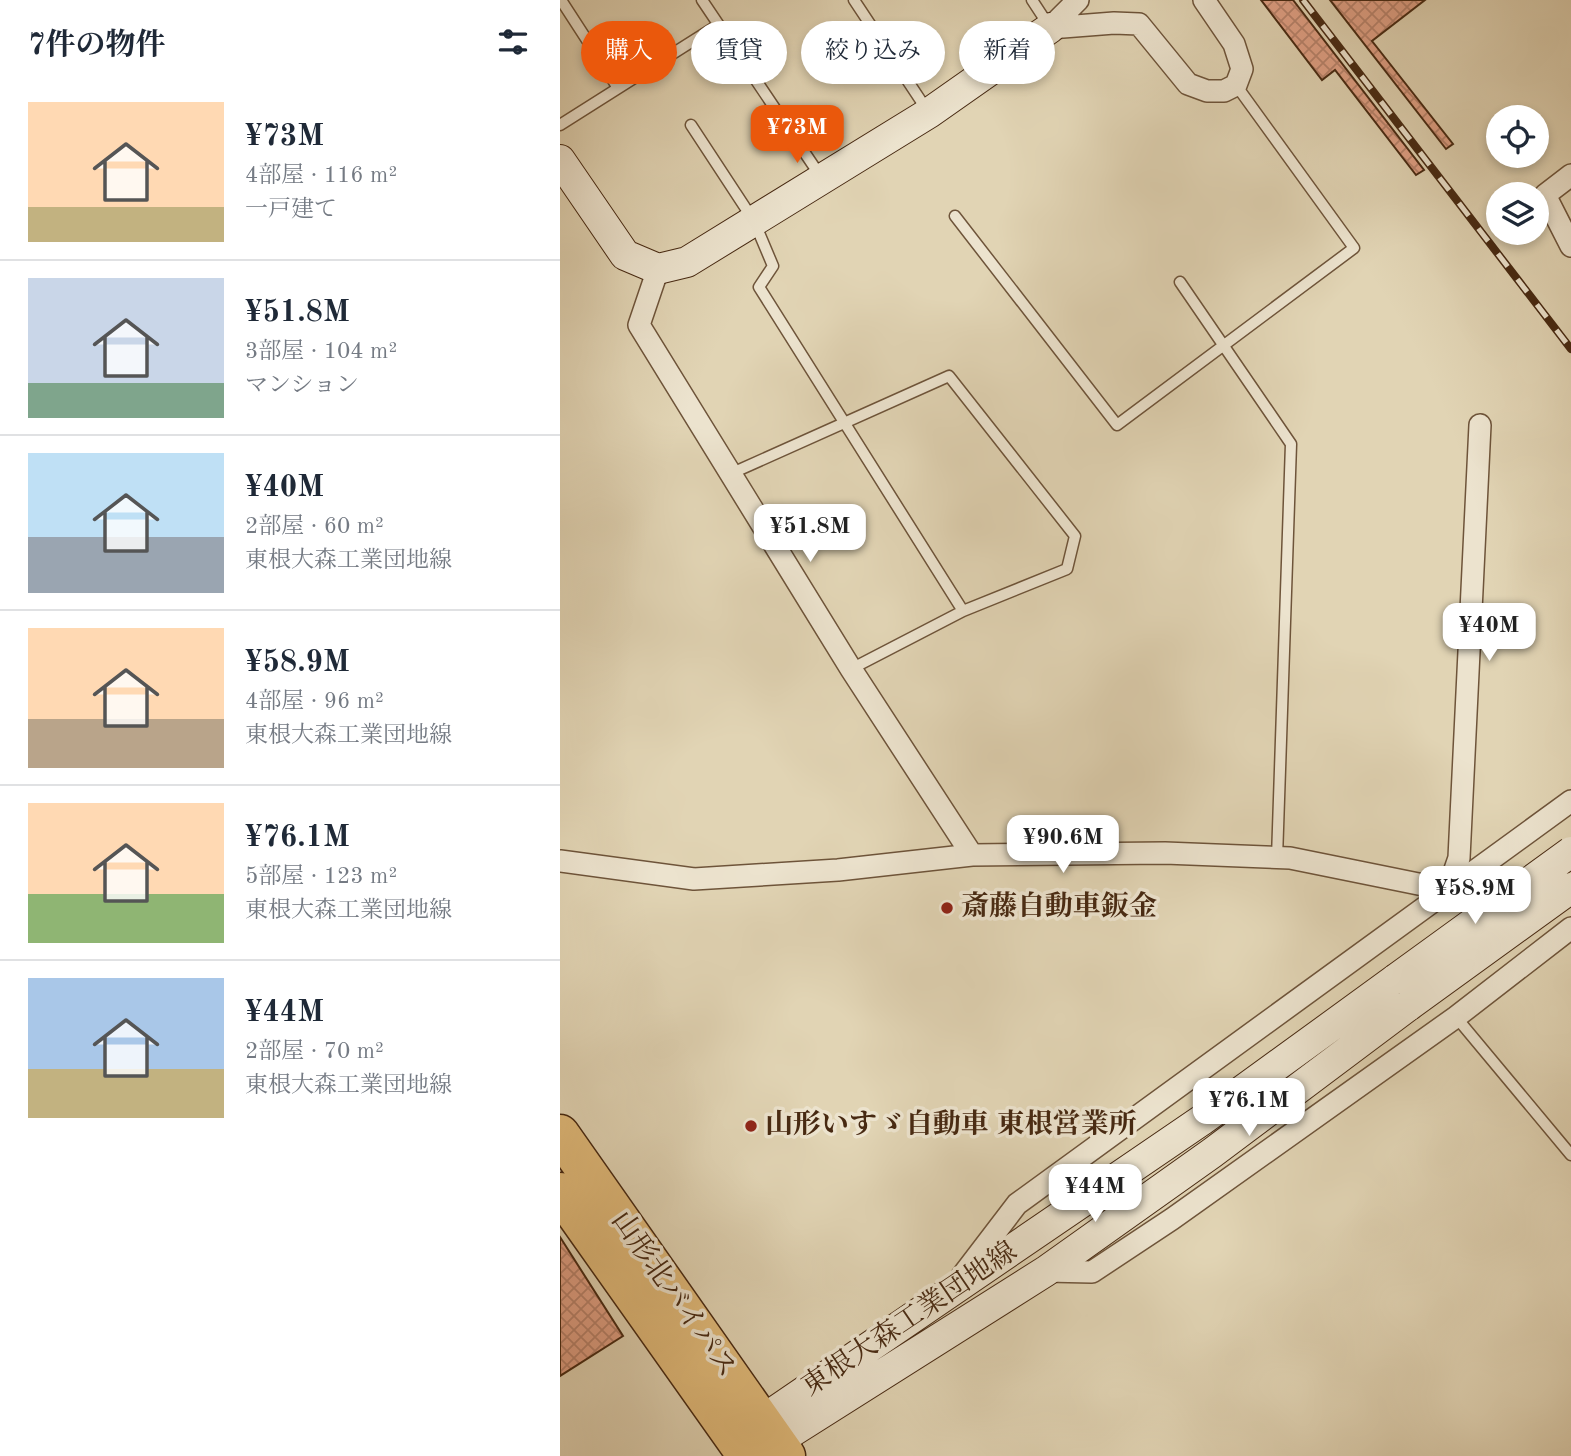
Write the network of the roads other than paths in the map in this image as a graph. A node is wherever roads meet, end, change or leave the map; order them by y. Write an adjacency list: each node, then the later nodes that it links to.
1 (561, 0): 15 (lane)
2 (702, 0): 7 (lane)
3 (854, 0): 16 (lane)
4 (1032, 0): 8 (lane)
5 (1078, 0): 9 (street)
6 (1204, 0): 14 (street)
7 (716, 21)
8 (1046, 21)
9 (1055, 23)
10 (1055, 28): 14 (street)
11 (691, 41): 15 (lane)
12 (758, 84): 21 (lane)
13 (970, 84): 16 (main road)
14 (1236, 85): 27 (lane)
15 (618, 88): 17 (lane)
16 (929, 113): 21 (main road)
17 (560, 125)
18 (691, 125): 23 (lane)
19 (560, 160): 25 (main road)
20 (1571, 174): 24 (street)
21 (822, 179): 23 (main road)
22 (956, 216): 27 (lane)
23 (754, 221): 25 (main road); 28 (lane)
24 (1571, 246)
25 (658, 269): 30 (street)
26 (1180, 282): 27 (lane)
27 (1226, 344): 36 (lane)
28 (845, 423): 30 (lane); 31 (lane); 31 (lane)
29 (1480, 425): 39 (street)
30 (730, 474): 32 (street)
31 (963, 611): 32 (lane)
32 (851, 669): 35 (street)
33 (1571, 801): 39 (street)
34 (1571, 852): 42 (main road, 東根大森工業団地線, bridge)
35 (972, 855): 36 (street); 37 (street)
36 (1277, 858): 39 (street)
37 (560, 861)
38 (1571, 888): 42 (main road, 東根大森工業団地線, bridge)
39 (1448, 890): 40 (street); 48 (street)
40 (1571, 898)
41 (1571, 928): 43 (street)
42 (1402, 992): 47 (main road, 東根大森工業団地線); 48 (main road, 東根大森工業団地線)
43 (1456, 1017): 45 (lane); 47 (street)
44 (560, 1134): 49 (highway, 山形北バイパス)
45 (1571, 1155)
46 (560, 1192): 49 (highway, 山形北バイパス)
47 (1046, 1271): 49 (main road, 東根大森工業団地線)
48 (948, 1294): 49 (main road, 東根大森工業団地線)
49 (753, 1446)

